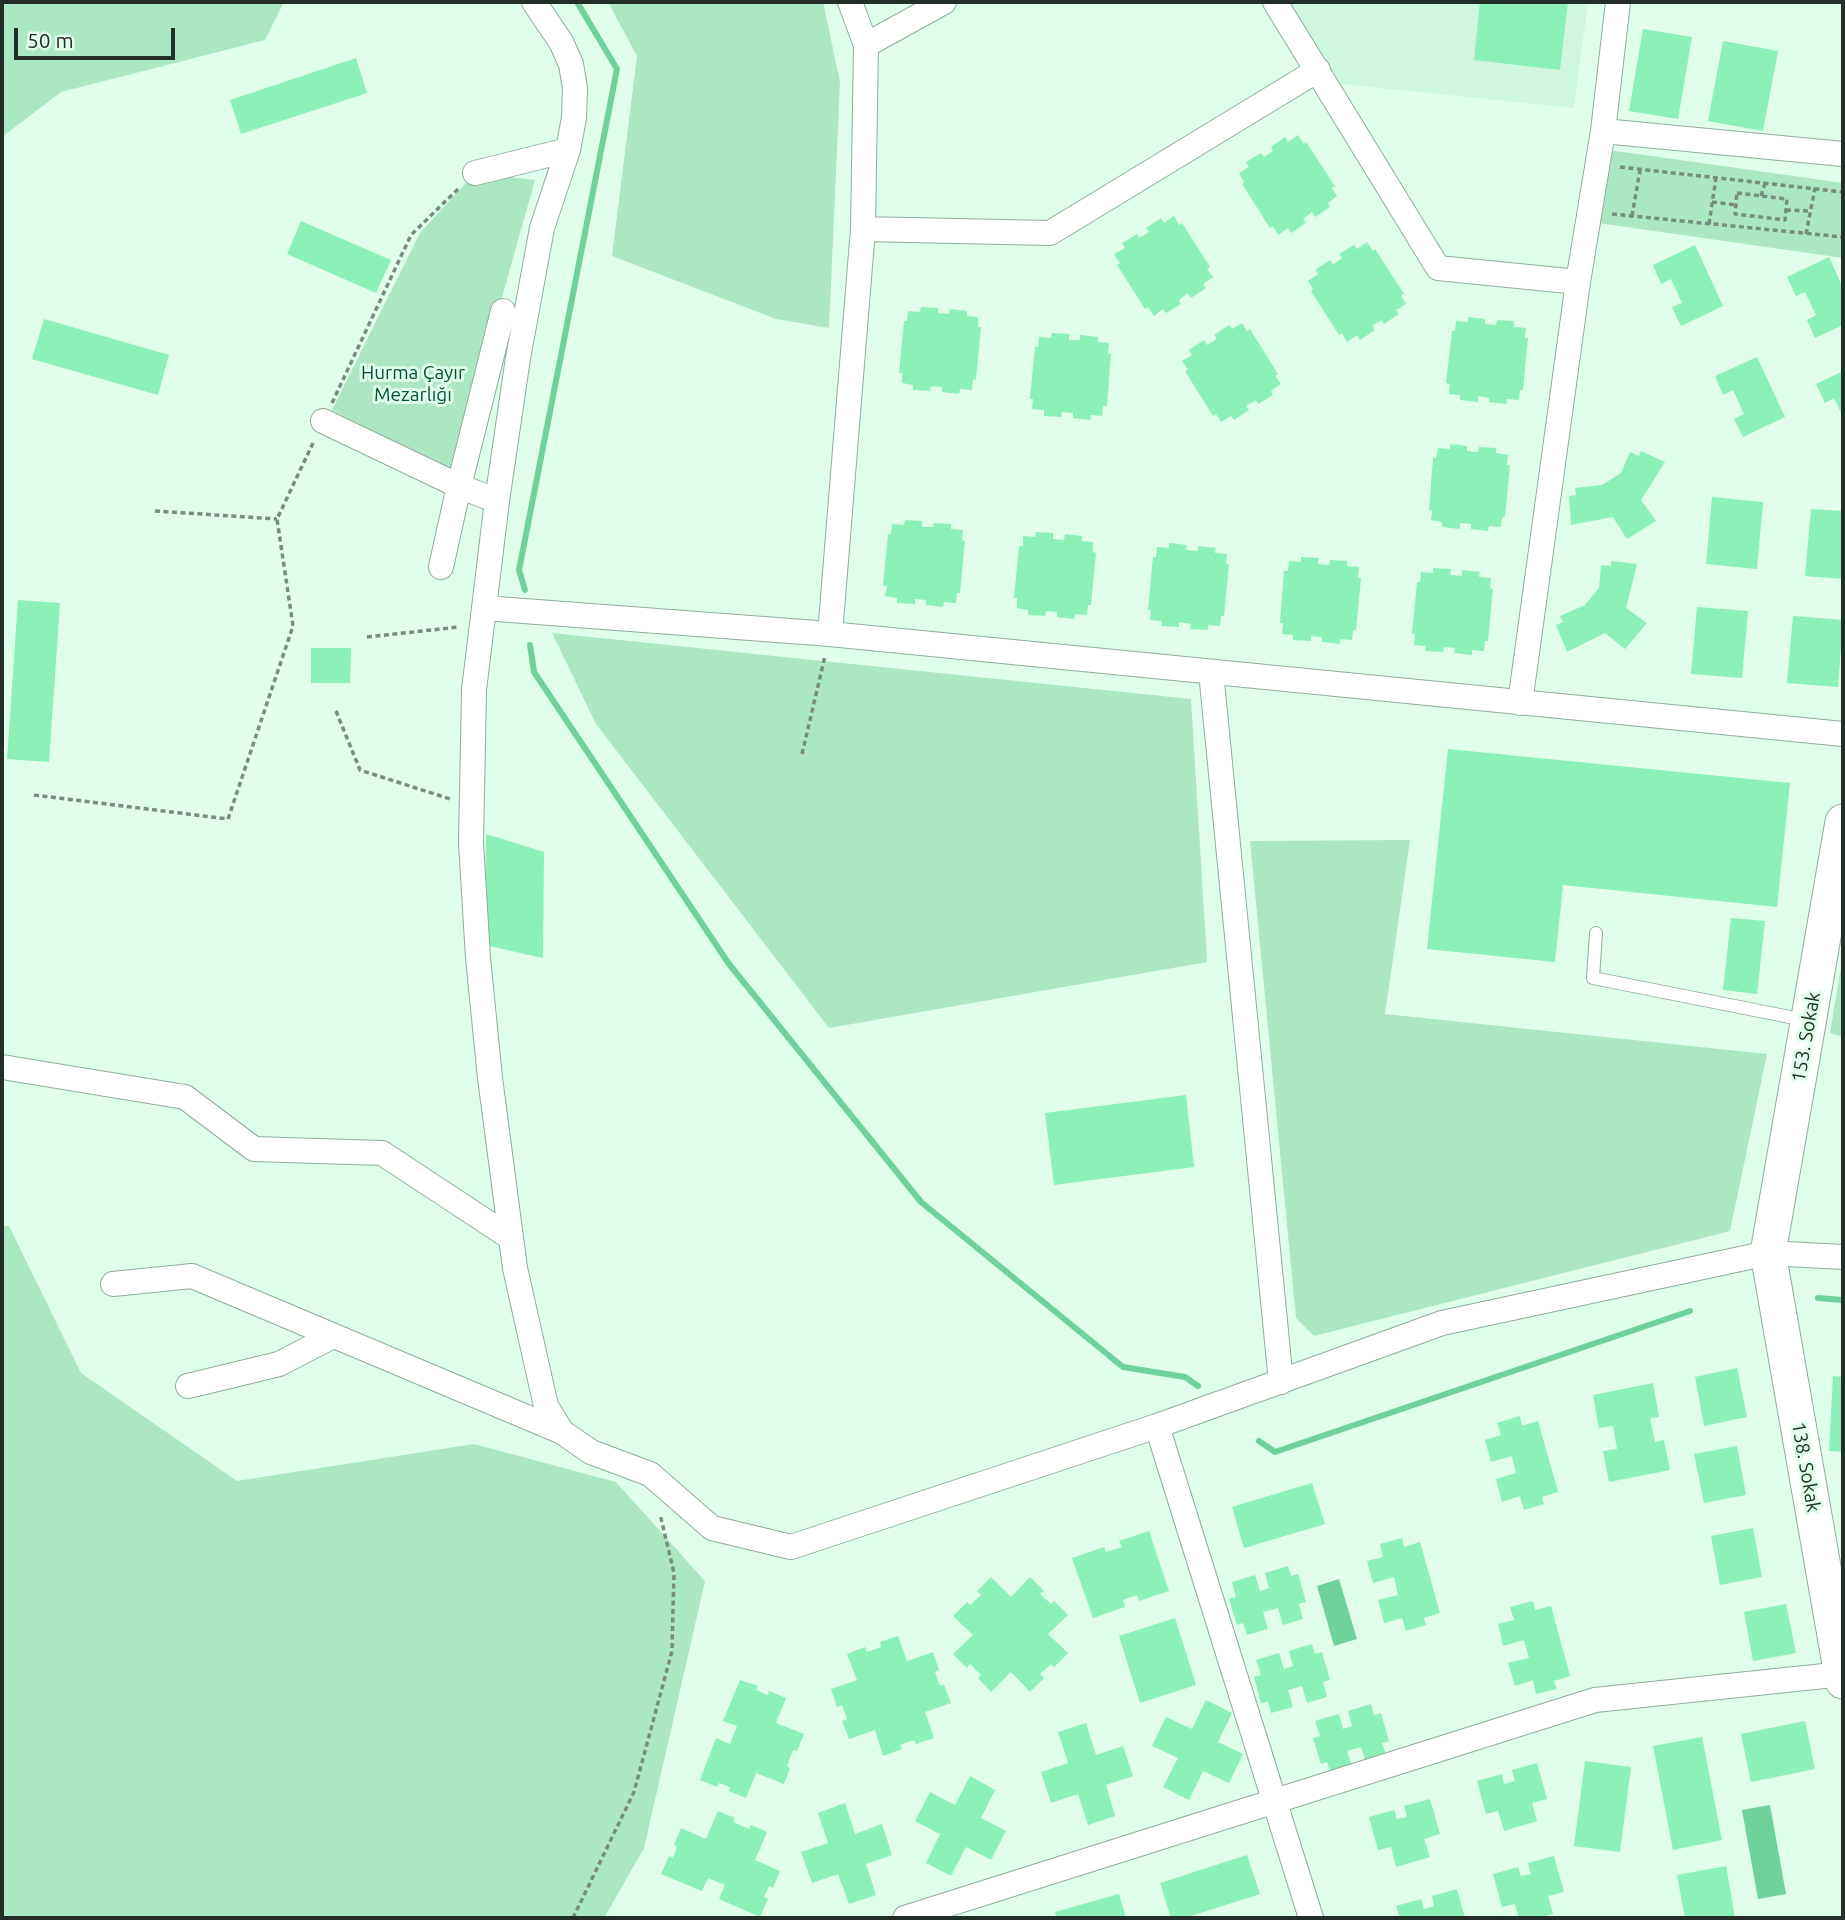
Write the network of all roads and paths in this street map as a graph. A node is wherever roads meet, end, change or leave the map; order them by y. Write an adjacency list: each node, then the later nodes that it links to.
1 (534, 2): 9 (street)
2 (850, 2): 6 (street)
3 (944, 2): 6 (street)
4 (1275, 2): 7 (street)
5 (1618, 2): 8 (street)
6 (866, 45): 27 (street)
7 (1318, 70): 27 (street); 31 (street)
8 (1603, 131): 10 (street); 11 (street)
9 (568, 150): 13 (street); 35 (street)
10 (1843, 154)
11 (1597, 164): 12 (path); 23 (street)
12 (1640, 169): 14 (path); 24 (path)
13 (475, 173): 33 (path)
14 (1717, 177): 15 (path); 19 (path)
15 (1765, 183): 16 (path); 18 (path)
16 (1815, 188): 17 (path); 22 (path)
17 (1843, 192)
18 (1761, 196): 20 (path); 21 (path)
19 (1712, 202): 20 (path); 26 (path)
20 (1736, 205): 25 (path)
21 (1786, 210): 22 (path); 25 (path)
22 (1810, 211): 29 (path)
23 (1590, 212): 24 (path); 31 (street)
24 (1632, 216): 26 (path)
25 (1760, 217): 28 (path)
26 (1709, 224): 28 (path)
27 (863, 229): 40 (street)
28 (1758, 229): 29 (path)
29 (1806, 234): 30 (path)
30 (1843, 237)
31 (1578, 282): 43 (street)
32 (503, 311): 34 (street)
33 (323, 421): 34 (street); 37 (path)
34 (458, 486): 35 (street); 38 (street)
35 (498, 501): 39 (street)
36 (155, 511): 37 (path)
37 (277, 519): 47 (path)
38 (441, 567)
39 (483, 616): 40 (street); 41 (path); 48 (street)
40 (830, 634): 42 (street); 46 (path)
41 (367, 637)
42 (1210, 672): 43 (street); 58 (street)
43 (1520, 704): 45 (street)
44 (336, 710): 48 (path)
45 (1843, 734)
46 (802, 754)
47 (34, 795)
48 (472, 806): 53 (street)
49 (1843, 822): 51 (street, 153. Sokak)
50 (1596, 933): 51 (lane)
51 (1809, 1021): 54 (street, 153. Sokak)
52 (2, 1067): 53 (street)
53 (511, 1238): 61 (street)
54 (1768, 1253): 55 (street); 58 (street); 63 (street, 138. Sokak)
55 (1843, 1257)
56 (113, 1284): 57 (street)
57 (332, 1336): 59 (street); 61 (street)
58 (1281, 1382): 60 (street)
59 (188, 1387)
60 (1157, 1426): 62 (street); 64 (street)
61 (562, 1432): 62 (street)
62 (650, 1474): 65 (path)
63 (1843, 1676): 64 (street)
64 (1275, 1803): 66 (street); 67 (street)
65 (573, 1918)
66 (905, 1918)
67 (1311, 1918)

